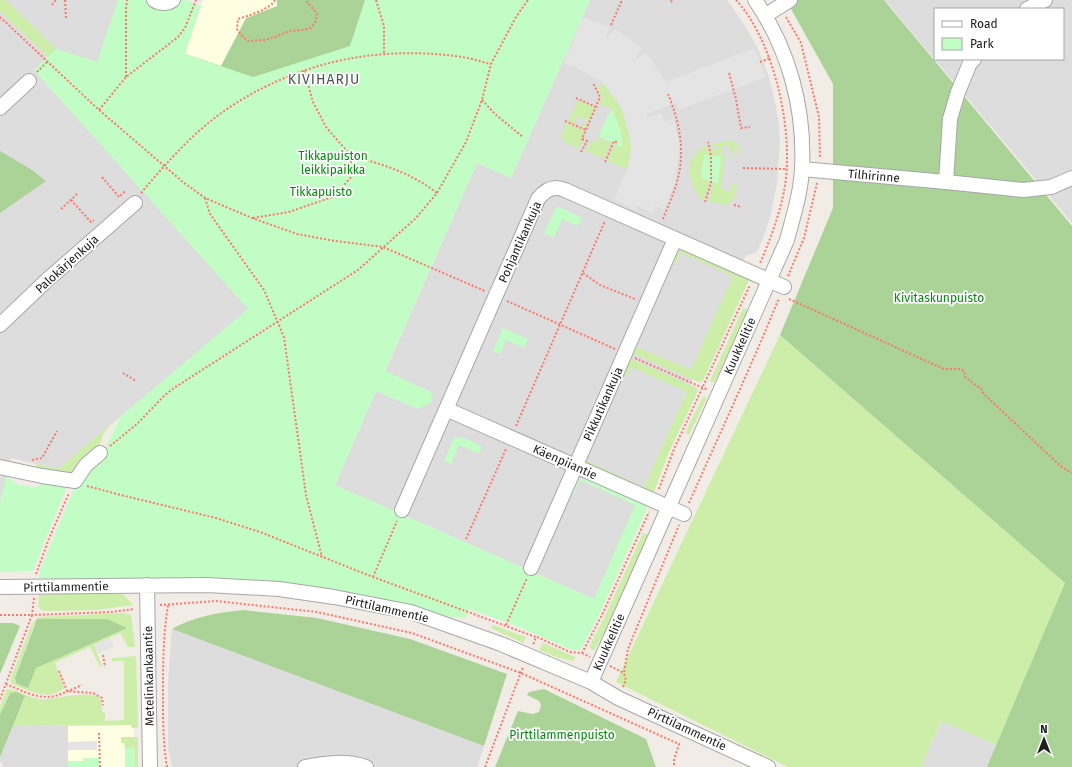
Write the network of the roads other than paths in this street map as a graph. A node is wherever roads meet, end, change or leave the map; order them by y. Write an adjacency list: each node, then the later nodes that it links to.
1 (154, 0): 2 (street)
2 (173, 0)
3 (755, 0): 7 (street, Kuukkelitie)
4 (790, 0): 7 (street)
5 (1045, 0): 6 (street)
6 (1029, 8)
7 (766, 16): 11 (street, Kuukkelitie)
8 (973, 60): 13 (street)
9 (29, 81): 10 (street)
10 (0, 108)
11 (802, 169): 13 (street, Tilhirinne); 16 (street, Kuukkelitie)
12 (1072, 178): 13 (street, Tilhirinne)
13 (946, 182)
14 (135, 203): 18 (street, Palokärjenkuja)
15 (675, 239): 16 (street, Pohjantikankuja); 19 (street, Pohjantikankuja); 22 (street, Pikkutikankuja)
16 (769, 281): 17 (street, Pohjantikankuja); 23 (street, Kuukkelitie)
17 (782, 291)
18 (0, 325)
19 (446, 410): 22 (street, Käenpiiantie); 24 (street, Pohjantikankuja)
20 (100, 453): 21 (street)
21 (0, 466)
22 (576, 466): 23 (street, Käenpiiantie); 26 (street, Pikkutikankuja)
23 (669, 508): 25 (street, Käenpiiantie); 29 (street, Kuukkelitie)
24 (402, 510)
25 (684, 514)
26 (531, 568)
27 (147, 585): 28 (street, Pirttilammentie); 29 (street, Pirttilammentie); 30 (street, Metelinkankaantie)
28 (0, 588)
29 (591, 682): 33 (street, Pirttilammentie)
30 (150, 767)
31 (305, 767): 32 (street)
32 (366, 767)
33 (768, 767)

